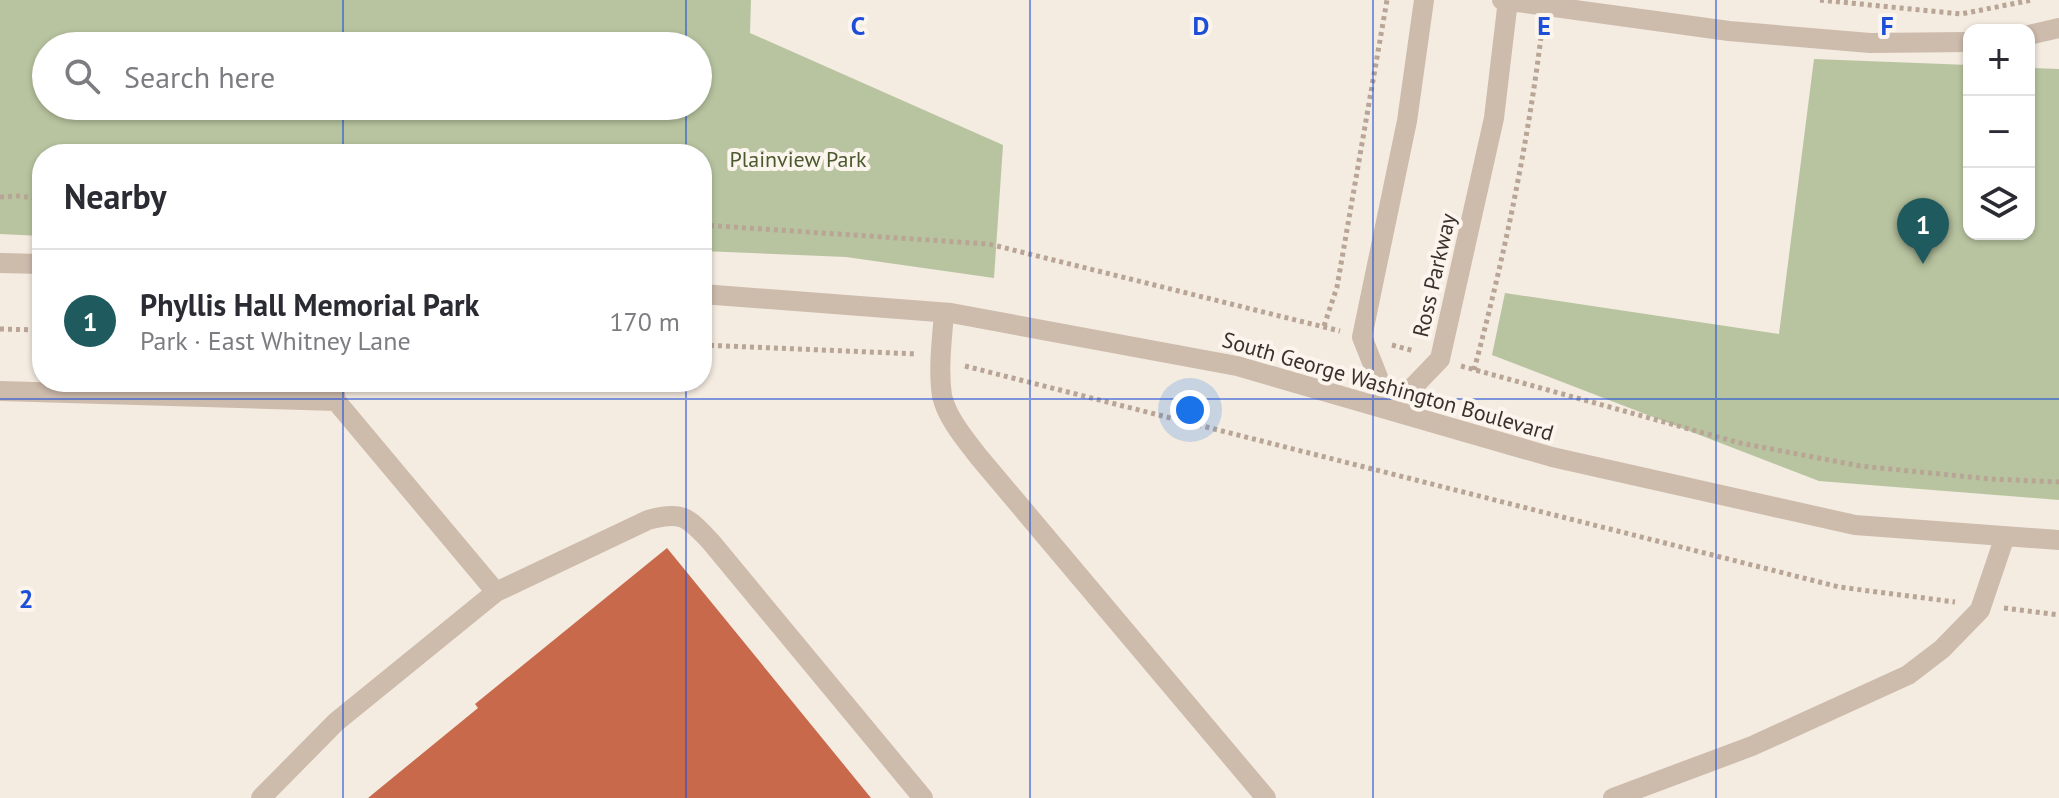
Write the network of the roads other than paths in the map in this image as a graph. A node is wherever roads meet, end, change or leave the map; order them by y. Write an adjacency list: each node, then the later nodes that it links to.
1 (1424, 0): 13 (street)
2 (1506, 0): 5 (street); 13 (street, Ross Parkway)
3 (2059, 28): 4 (street)
4 (2035, 34)
5 (1963, 42)
6 (0, 263): 7 (street)
7 (32, 264)
8 (712, 295): 9 (street, South George Washington Boulevard)
9 (944, 313): 13 (street, South George Washington Boulevard); 19 (street)
10 (0, 391): 11 (street)
11 (32, 391)
12 (334, 392): 16 (street)
13 (1391, 410): 14 (street, South George Washington Boulevard)
14 (2005, 536): 15 (street, South George Washington Boulevard); 20 (street)
15 (2059, 540)
16 (496, 592): 17 (street); 18 (street)
17 (261, 798)
18 (923, 798)
19 (1266, 798)
20 (1613, 798)

